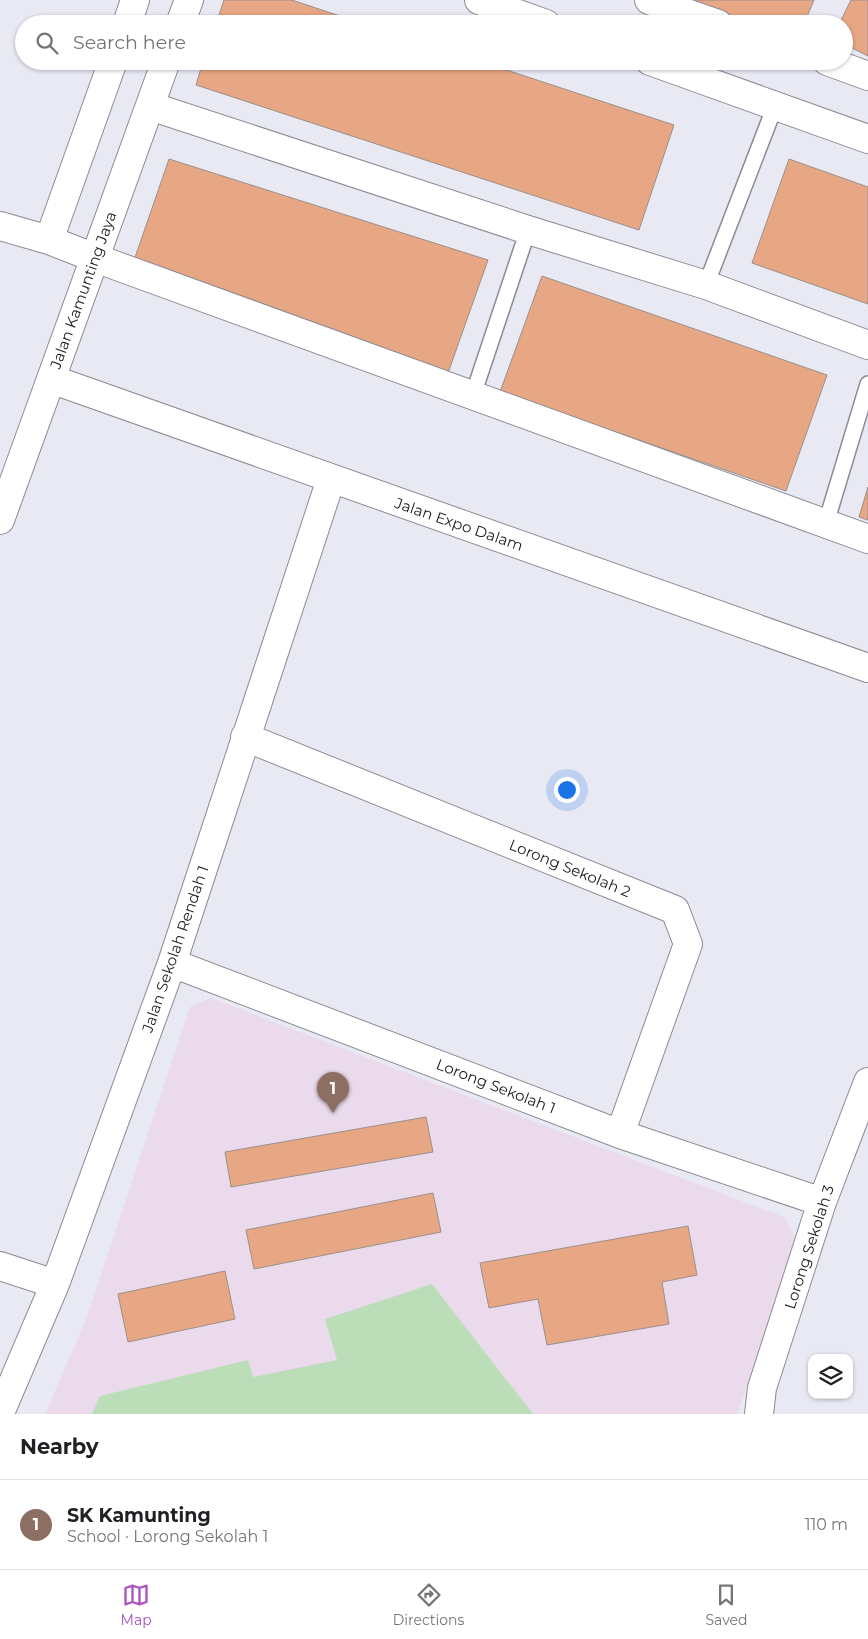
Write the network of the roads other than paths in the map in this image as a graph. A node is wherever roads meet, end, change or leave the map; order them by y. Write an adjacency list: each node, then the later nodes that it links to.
1 (135, 0): 5 (street)
2 (189, 0): 6 (street)
3 (479, 0): 7 (street)
4 (649, 0): 8 (street)
5 (130, 15)
6 (183, 15)
7 (521, 15)
8 (692, 15)
9 (110, 70): 19 (street)
10 (163, 70): 14 (street, Jalan Kamunting Jaya)
11 (675, 70): 15 (street)
12 (852, 70): 13 (street)
13 (868, 76)
14 (150, 106): 18 (street); 20 (street, Jalan Kamunting Jaya)
15 (775, 106): 16 (street); 21 (lane)
16 (868, 139)
17 (0, 226): 19 (street)
18 (528, 230): 21 (street); 25 (lane)
19 (49, 240): 20 (street)
20 (95, 258): 23 (street, Jalan Kamunting Jaya); 25 (street)
21 (706, 286): 22 (street)
22 (868, 345)
23 (51, 379): 26 (street, Jalan Expo Dalam); 27 (street, Jalan Kamunting Jaya)
24 (868, 384): 28 (lane)
25 (474, 395): 28 (street)
26 (331, 479): 30 (street, Jalan Expo Dalam); 31 (street, Jalan Sekolah Rendah 1)
27 (0, 520)
28 (826, 523): 29 (street)
29 (868, 539)
30 (868, 668)
31 (245, 737): 32 (street, Jalan Sekolah Rendah 1); 34 (street, Lorong Sekolah 2)
32 (172, 963): 34 (street, Lorong Sekolah 1); 37 (street, Jalan Sekolah Rendah 1)
33 (868, 1082): 35 (street, Lorong Sekolah 3)
34 (620, 1134): 35 (street, Lorong Sekolah 1)
35 (822, 1202): 39 (street, Lorong Sekolah 3)
36 (0, 1266): 37 (street)
37 (55, 1284): 38 (street, Jalan Sekolah Rendah 1)
38 (0, 1413)
39 (759, 1414)

